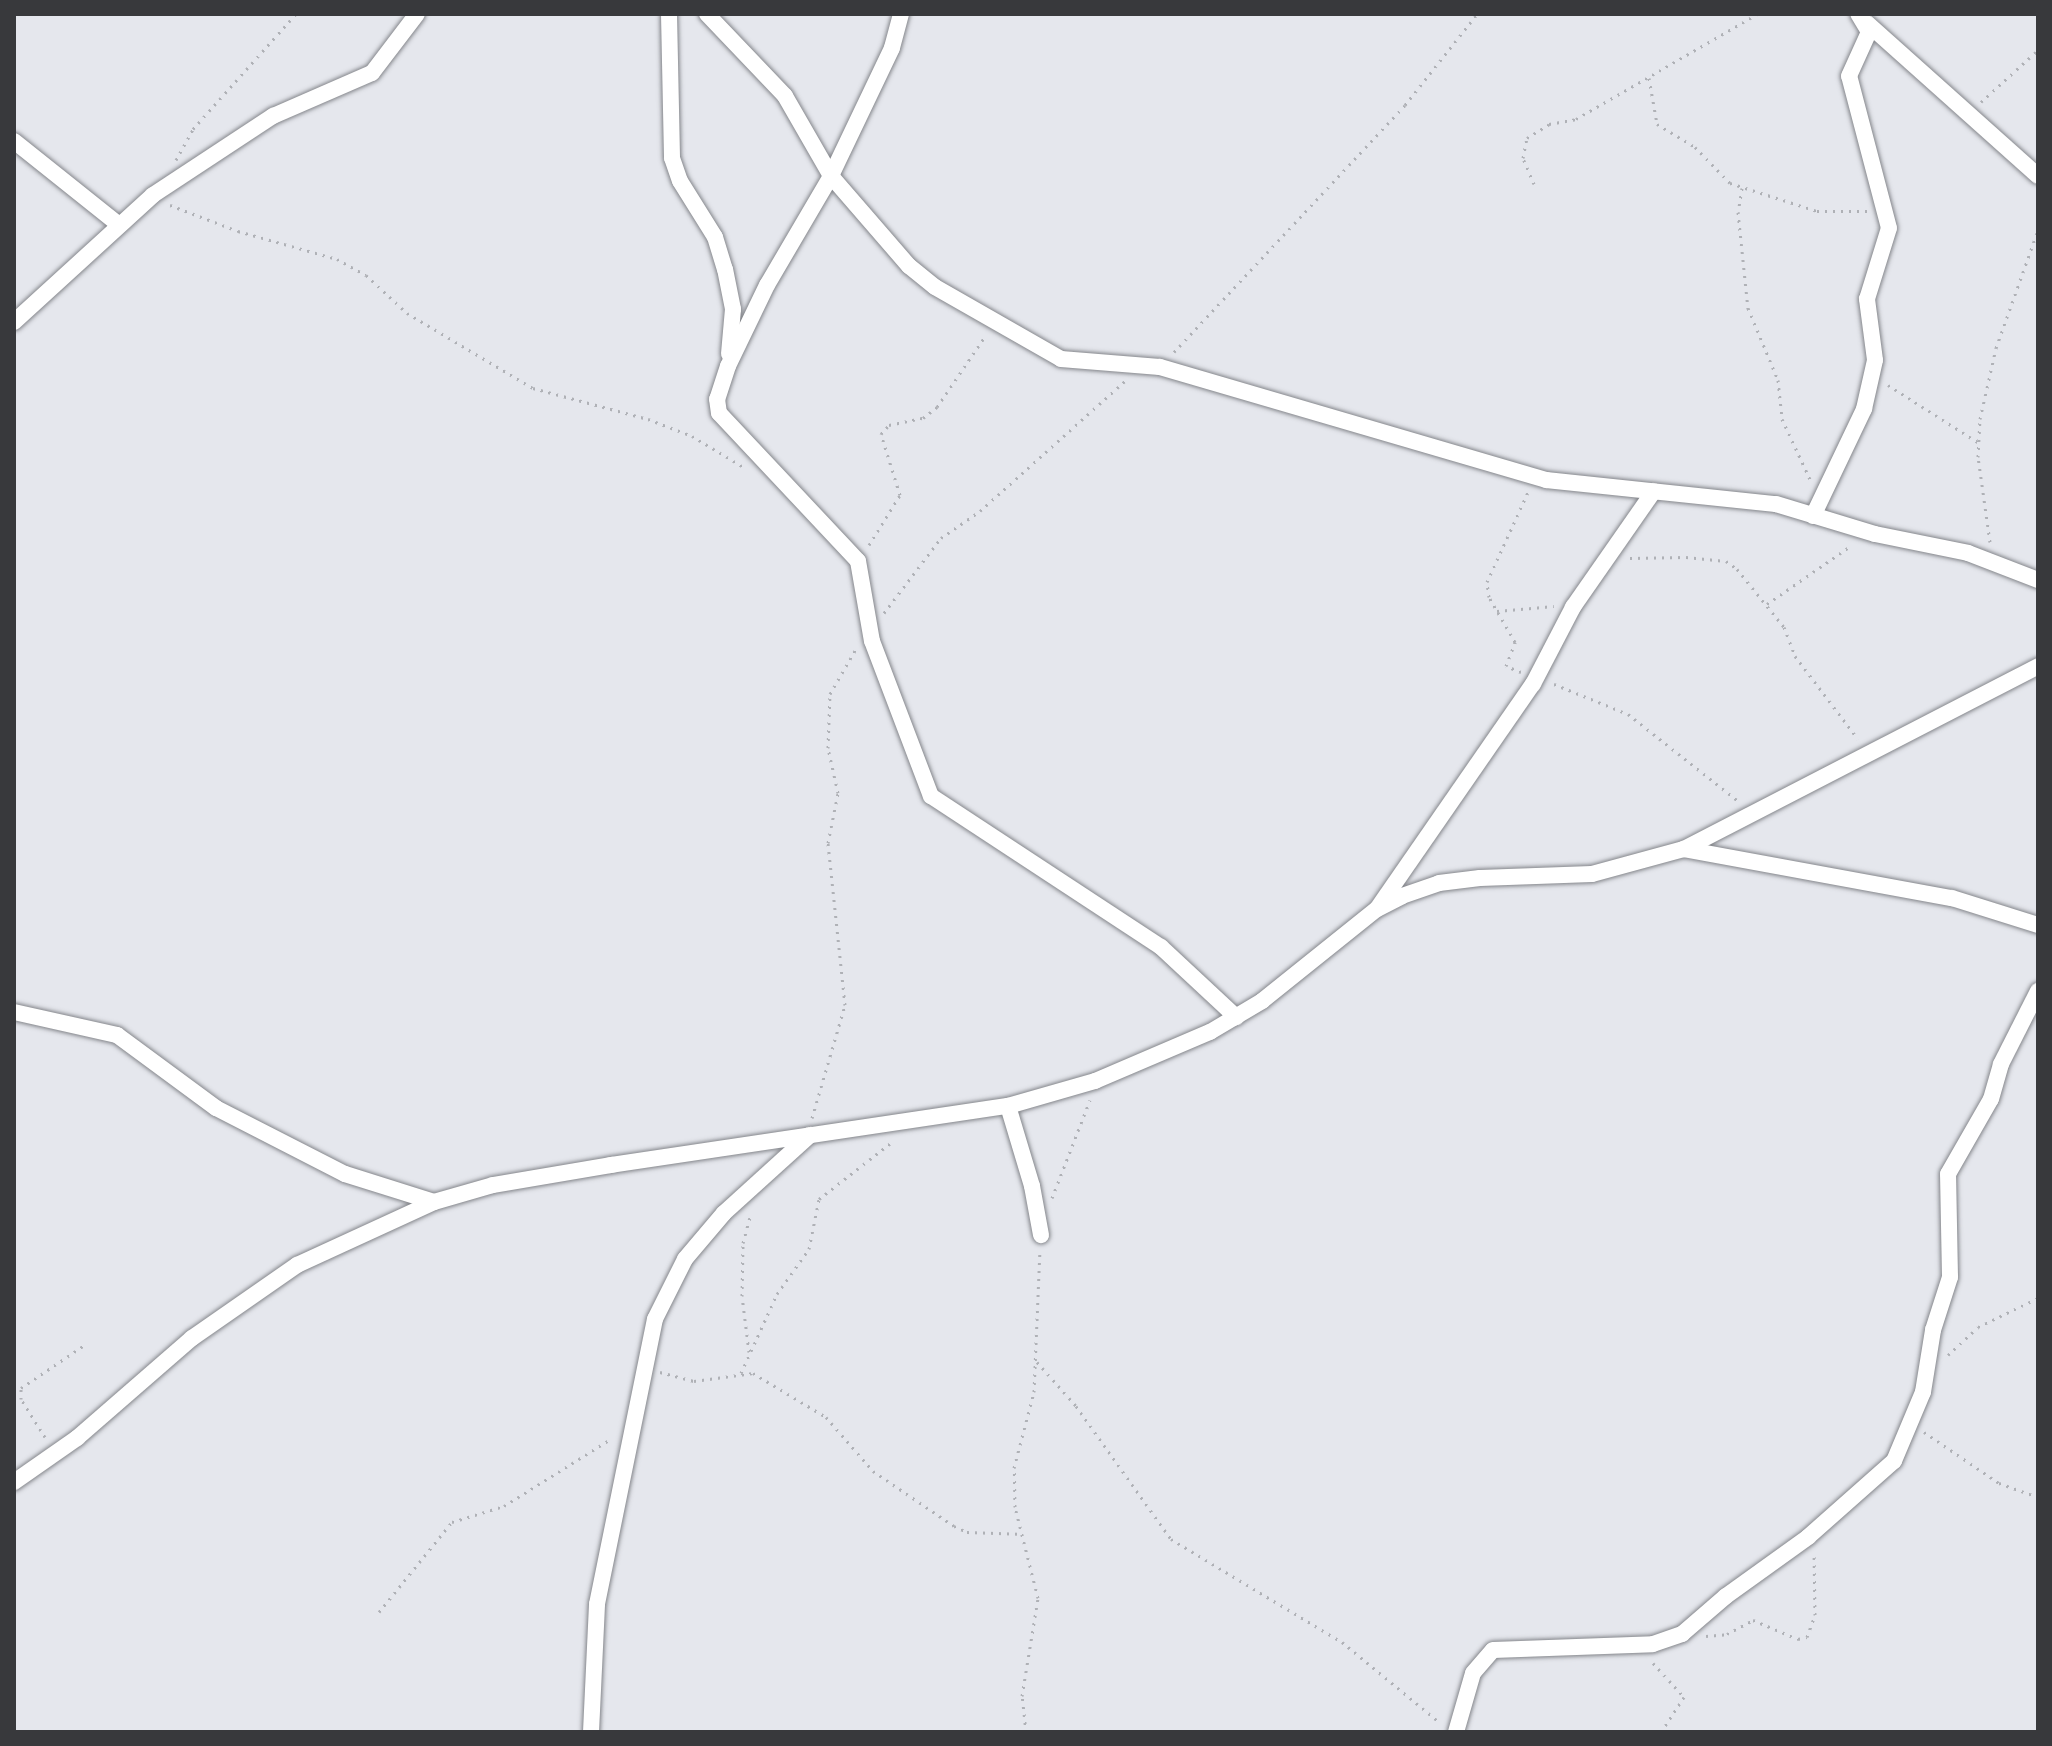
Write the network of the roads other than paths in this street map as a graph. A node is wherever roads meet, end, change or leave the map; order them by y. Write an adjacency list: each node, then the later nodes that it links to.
1 (417, 14): 9 (street)
2 (669, 14): 11 (street)
3 (707, 14): 7 (street)
4 (901, 14): 7 (street)
5 (1862, 19): 8 (street); 13 (street)
6 (14, 141): 9 (street)
7 (831, 176): 11 (street); 12 (street)
8 (2038, 176)
9 (118, 224): 10 (street)
10 (14, 322)
11 (728, 366): 21 (street)
12 (1654, 491): 13 (street); 17 (street)
13 (1813, 516): 14 (street)
14 (2038, 580)
15 (2038, 666): 16 (street)
16 (1684, 849): 17 (street); 18 (street)
17 (1377, 909): 21 (street)
18 (2038, 925)
19 (2038, 991): 28 (street)
20 (14, 1012): 24 (street)
21 (1236, 1017): 22 (street)
22 (1008, 1106): 23 (street); 25 (street)
23 (811, 1134): 24 (street); 27 (street)
24 (434, 1202): 26 (street)
25 (1041, 1235)
26 (14, 1482)
27 (591, 1732)
28 (1456, 1732)

